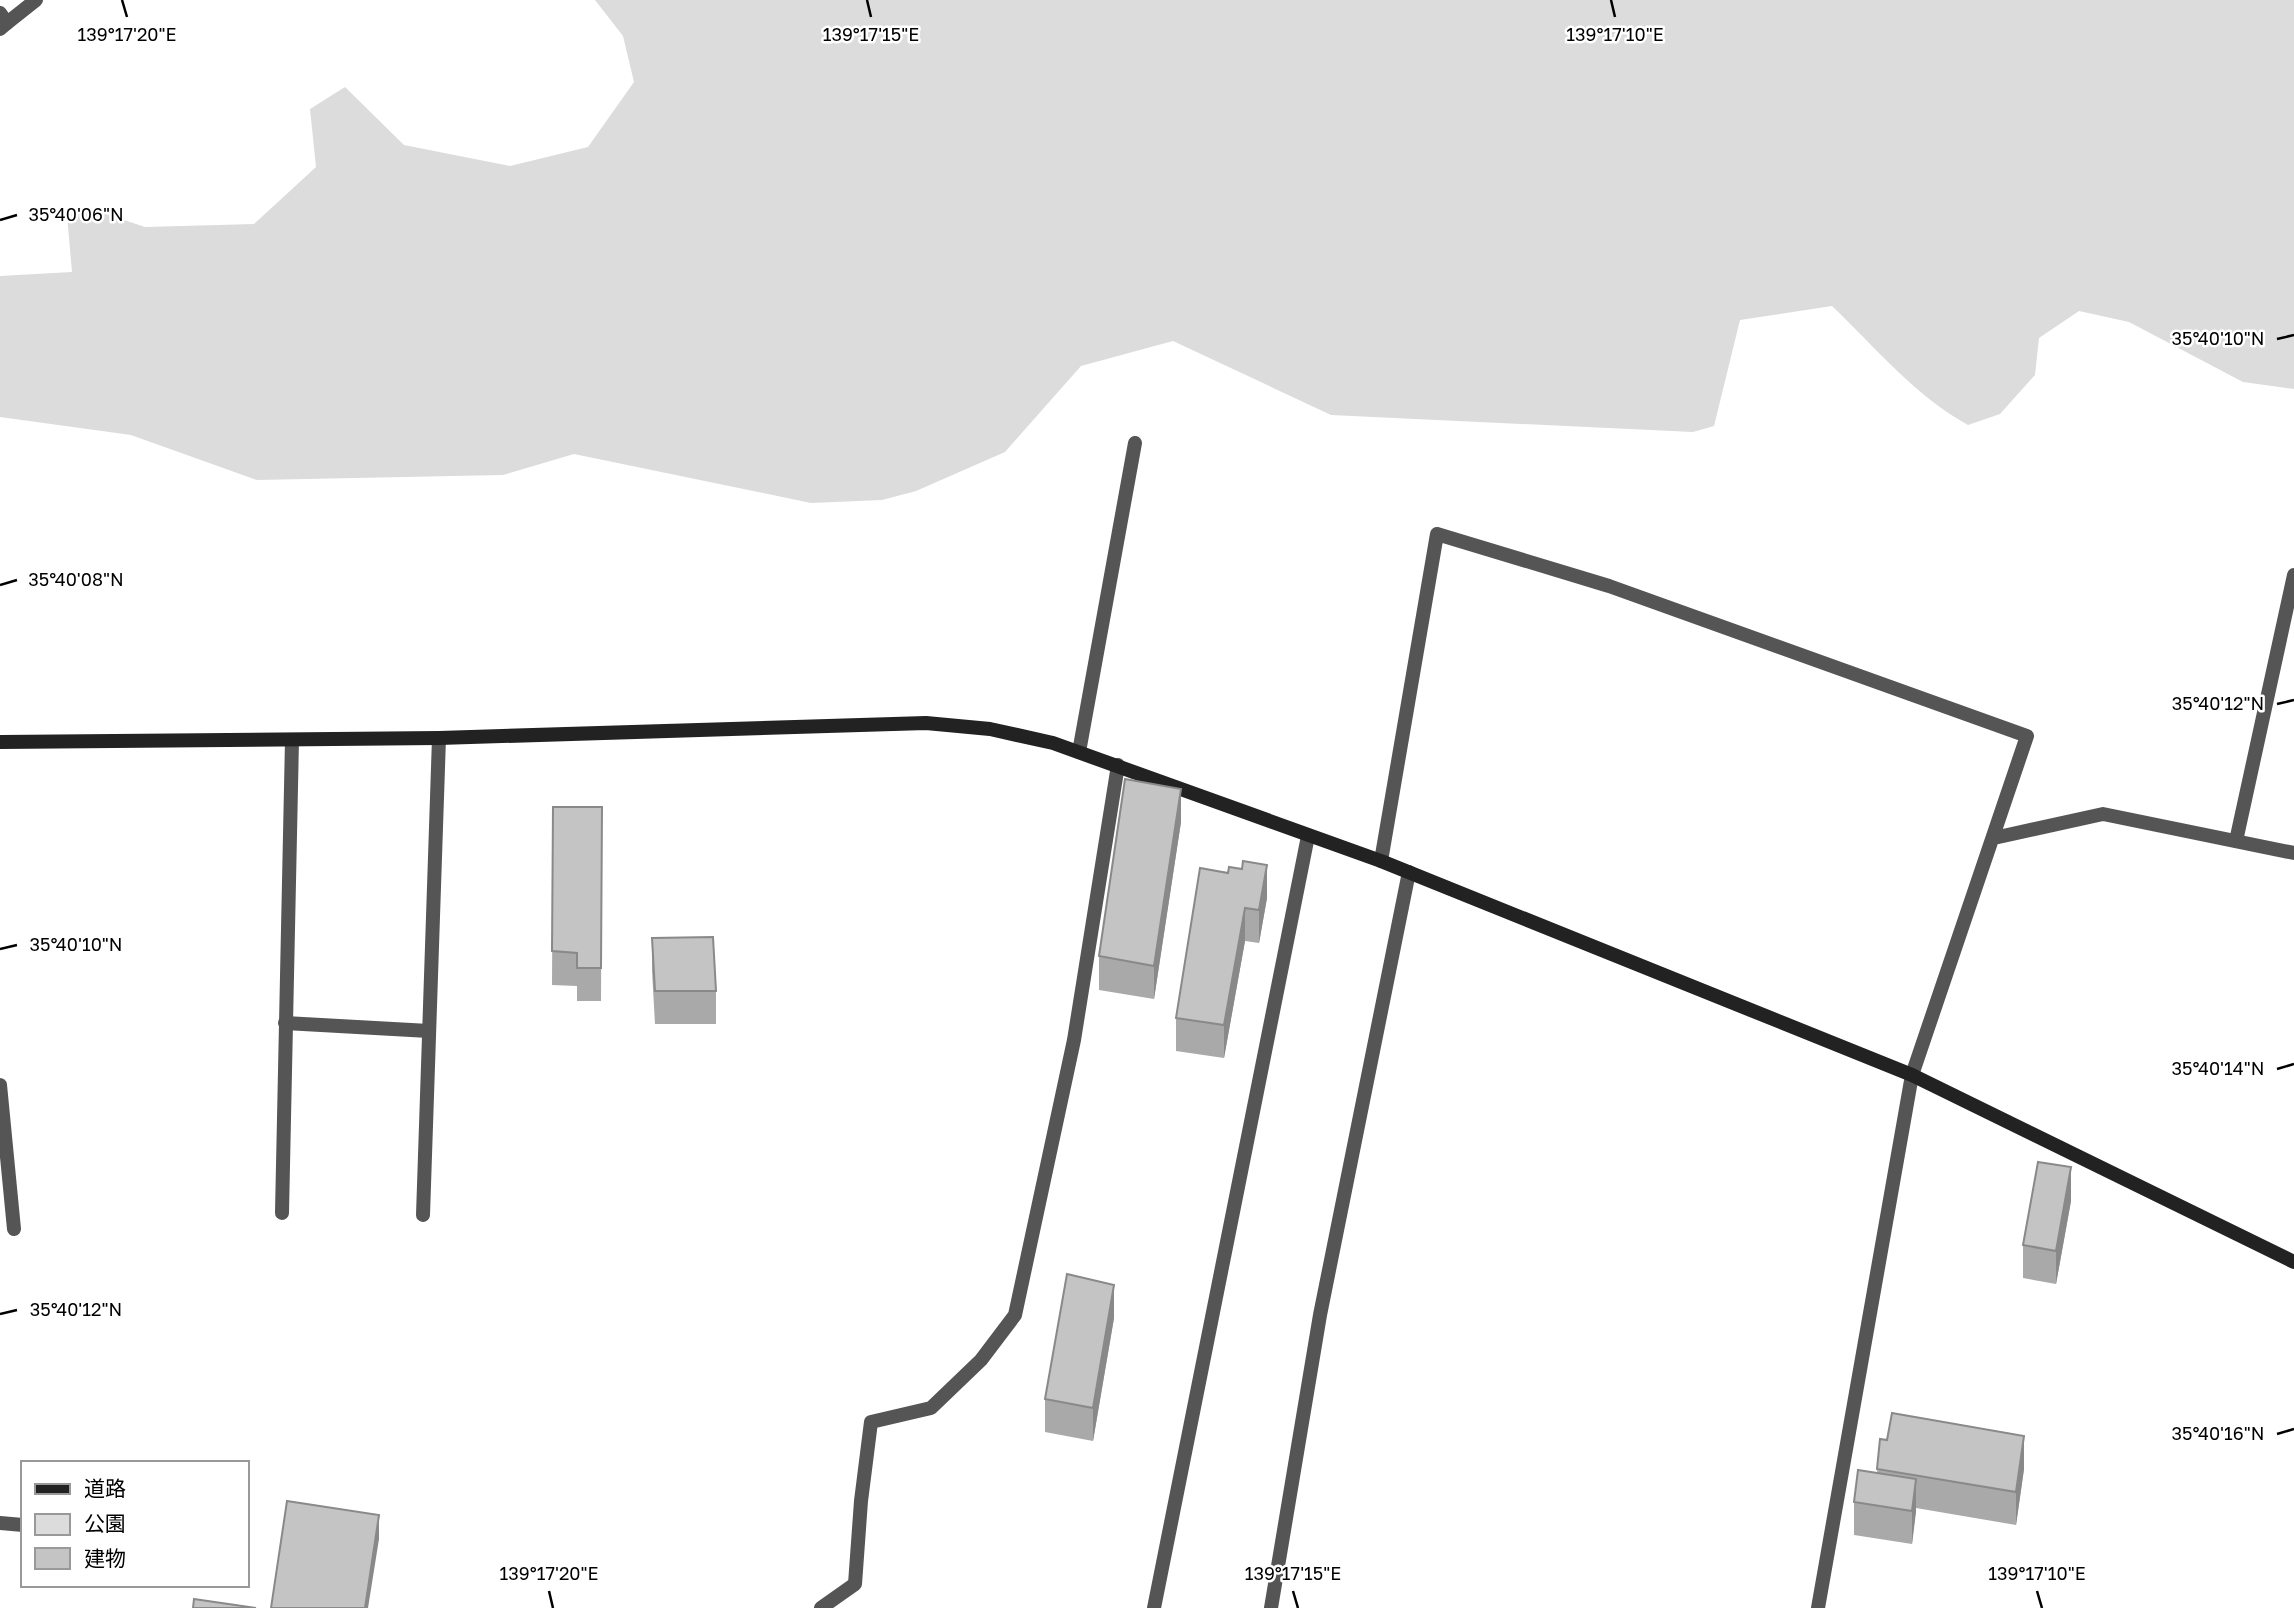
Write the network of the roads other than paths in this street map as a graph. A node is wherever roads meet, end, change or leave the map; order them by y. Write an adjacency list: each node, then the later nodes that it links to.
1 (36, 0): 2 (street)
2 (2, 22)
3 (1135, 443): 8 (street)
4 (2294, 575): 12 (street)
5 (439, 738): 6 (street); 8 (street); 17 (street)
6 (292, 740): 7 (street); 16 (street)
7 (0, 742)
8 (1079, 752): 9 (street)
9 (1118, 765): 10 (street); 26 (street)
10 (1308, 836): 14 (street); 27 (street)
11 (1994, 838): 12 (street); 14 (street); 18 (street)
12 (2236, 841): 13 (street)
13 (2294, 853)
14 (1381, 861): 15 (street)
15 (1409, 872): 18 (street); 28 (street)
16 (285, 1023): 17 (street); 20 (street)
17 (429, 1031): 21 (street)
18 (1912, 1075): 23 (street); 29 (street)
19 (0, 1085): 22 (street)
20 (282, 1213)
21 (423, 1215)
22 (14, 1229)
23 (2294, 1262)
24 (0, 1522): 25 (street)
25 (21, 1525)
26 (821, 1608)
27 (1154, 1608)
28 (1270, 1608)
29 (1818, 1608)

